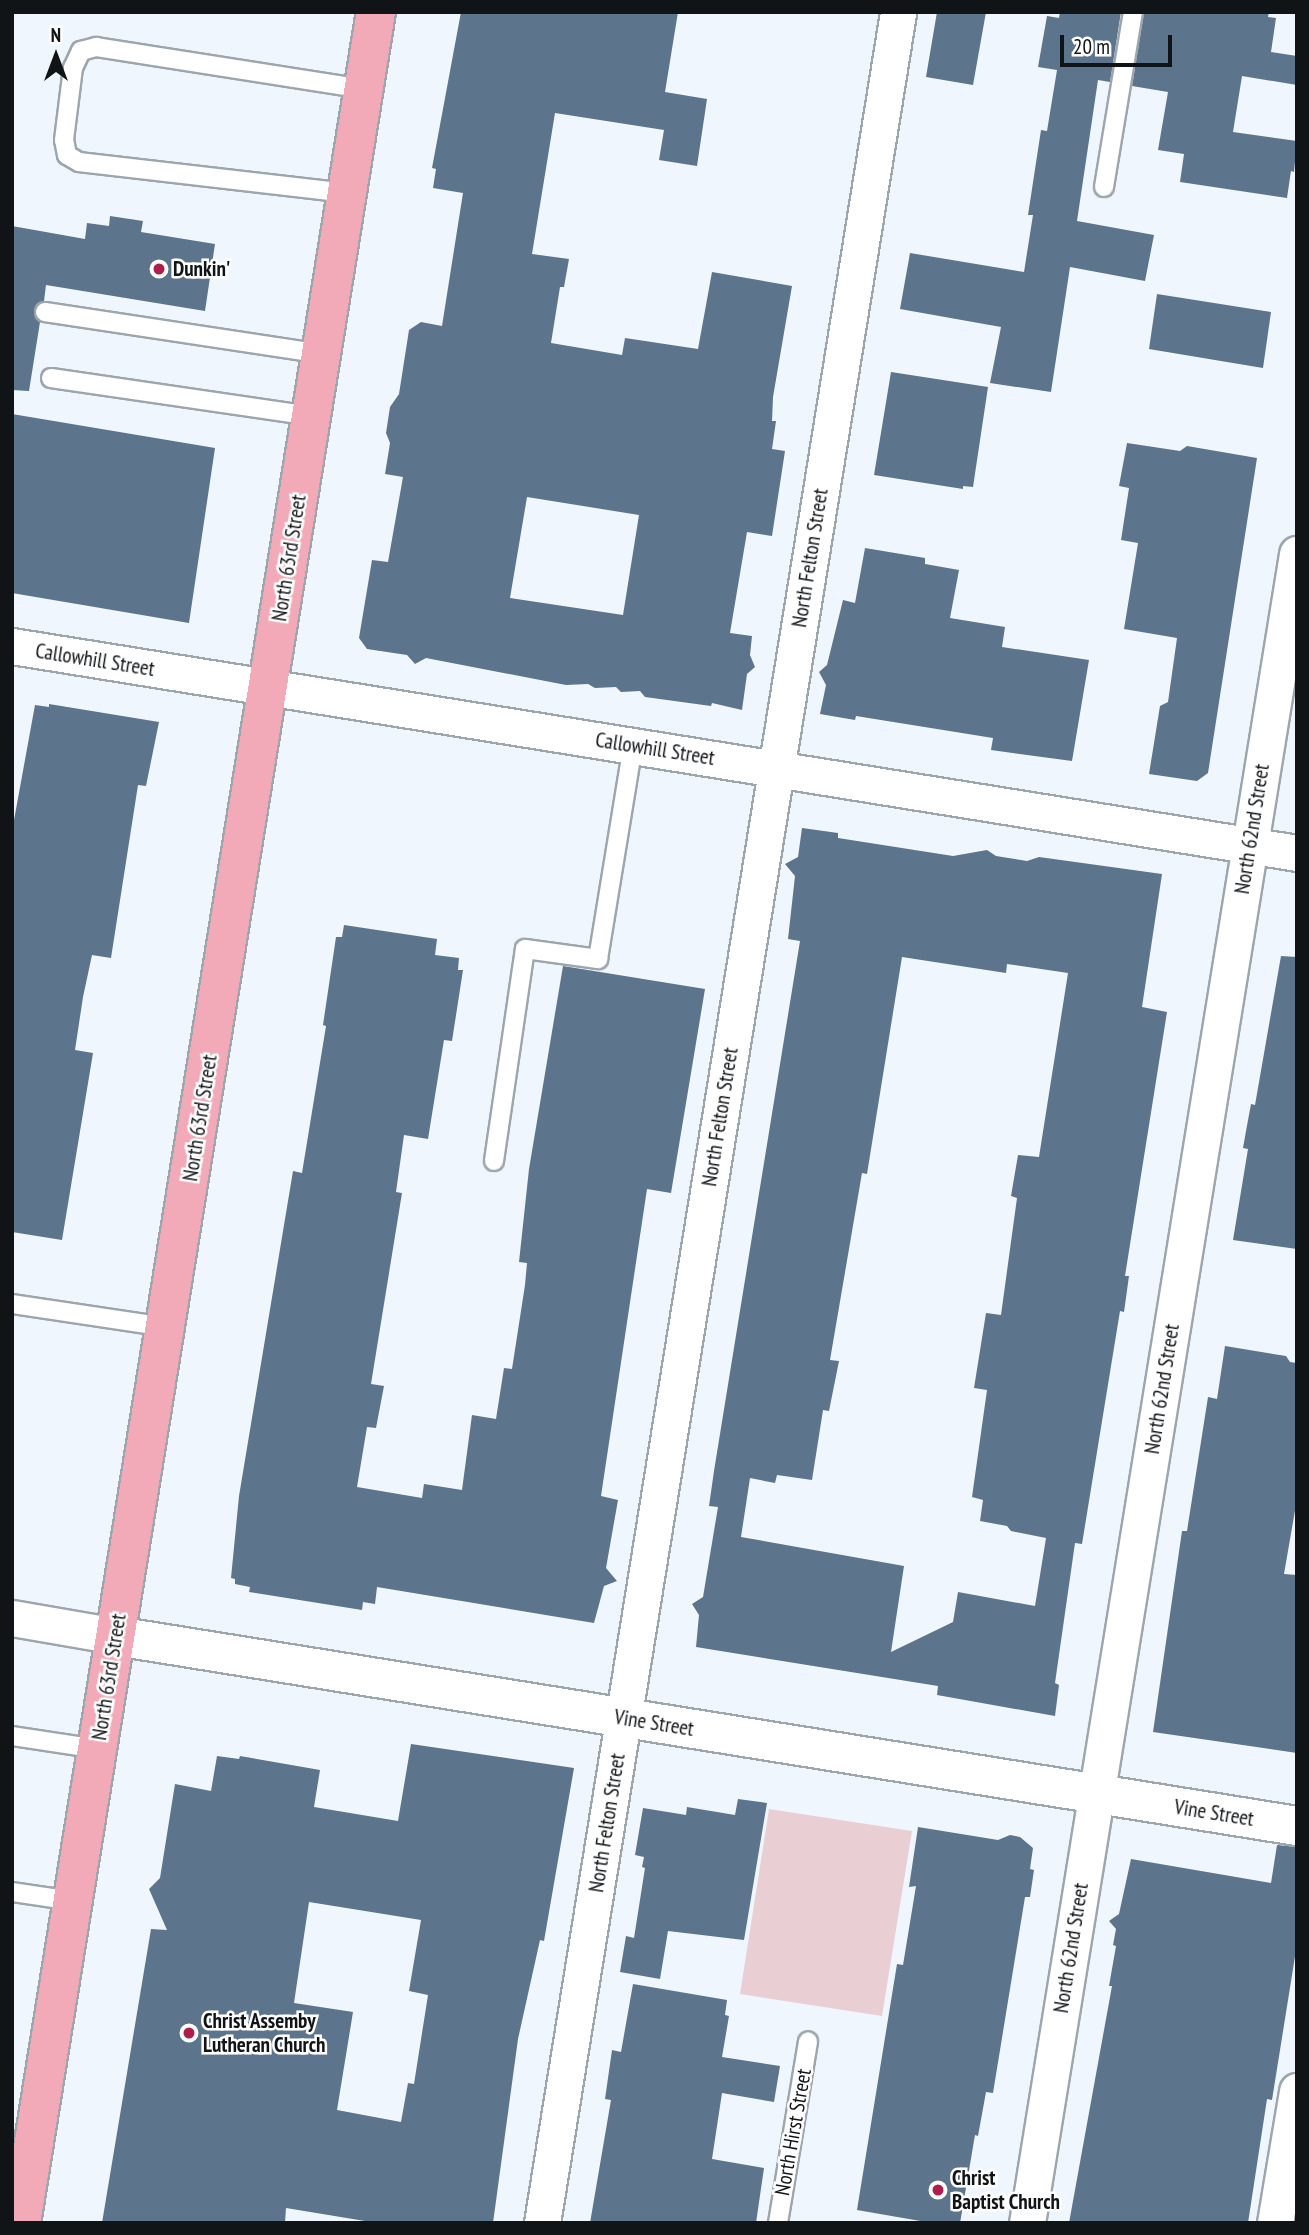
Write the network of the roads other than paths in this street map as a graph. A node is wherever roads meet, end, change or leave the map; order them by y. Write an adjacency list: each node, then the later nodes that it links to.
1 (376, 12): 4 (main road, North 63rd Street)
2 (898, 12): 15 (street, North Felton Street)
3 (1133, 12): 5 (lane)
4 (364, 89): 6 (main road, North 63rd Street); 6 (lane)
5 (1104, 187)
6 (347, 193): 8 (main road, North 63rd Street)
7 (45, 312): 8 (lane)
8 (322, 354): 10 (main road, North 63rd Street)
9 (51, 379): 10 (lane)
10 (312, 416): 13 (main road, North 63rd Street)
11 (1297, 554): 16 (street, North 62nd Street)
12 (12, 646): 13 (street, Callowhill Street)
13 (269, 688): 14 (street, Callowhill Street); 20 (main road, North 63rd Street)
14 (633, 746): 15 (street, Callowhill Street); 18 (lane)
15 (775, 769): 16 (street, Callowhill Street); 23 (street, North Felton Street)
16 (1250, 846): 17 (street, Callowhill Street); 26 (street, North 62nd Street)
17 (1297, 853)
18 (494, 1161)
19 (12, 1304): 20 (lane)
20 (166, 1327): 22 (main road, North 63rd Street)
21 (12, 1618): 22 (street, Vine Street)
22 (116, 1636): 23 (street, Vine Street); 25 (main road, North 63rd Street)
23 (624, 1718): 26 (street, Vine Street); 33 (street, North Felton Street)
24 (12, 1737): 25 (lane)
25 (98, 1749): 29 (main road, North 63rd Street)
26 (1096, 1795): 27 (street, Vine Street); 35 (street, North 62nd Street)
27 (1297, 1826)
28 (12, 1892): 29 (lane)
29 (73, 1902): 32 (main road, North 63rd Street)
30 (808, 2041): 34 (lane, North Hirst Street)
31 (1297, 2091): 36 (street)
32 (21, 2223)
33 (542, 2223)
34 (778, 2223)
35 (1027, 2223)
36 (1275, 2223)

